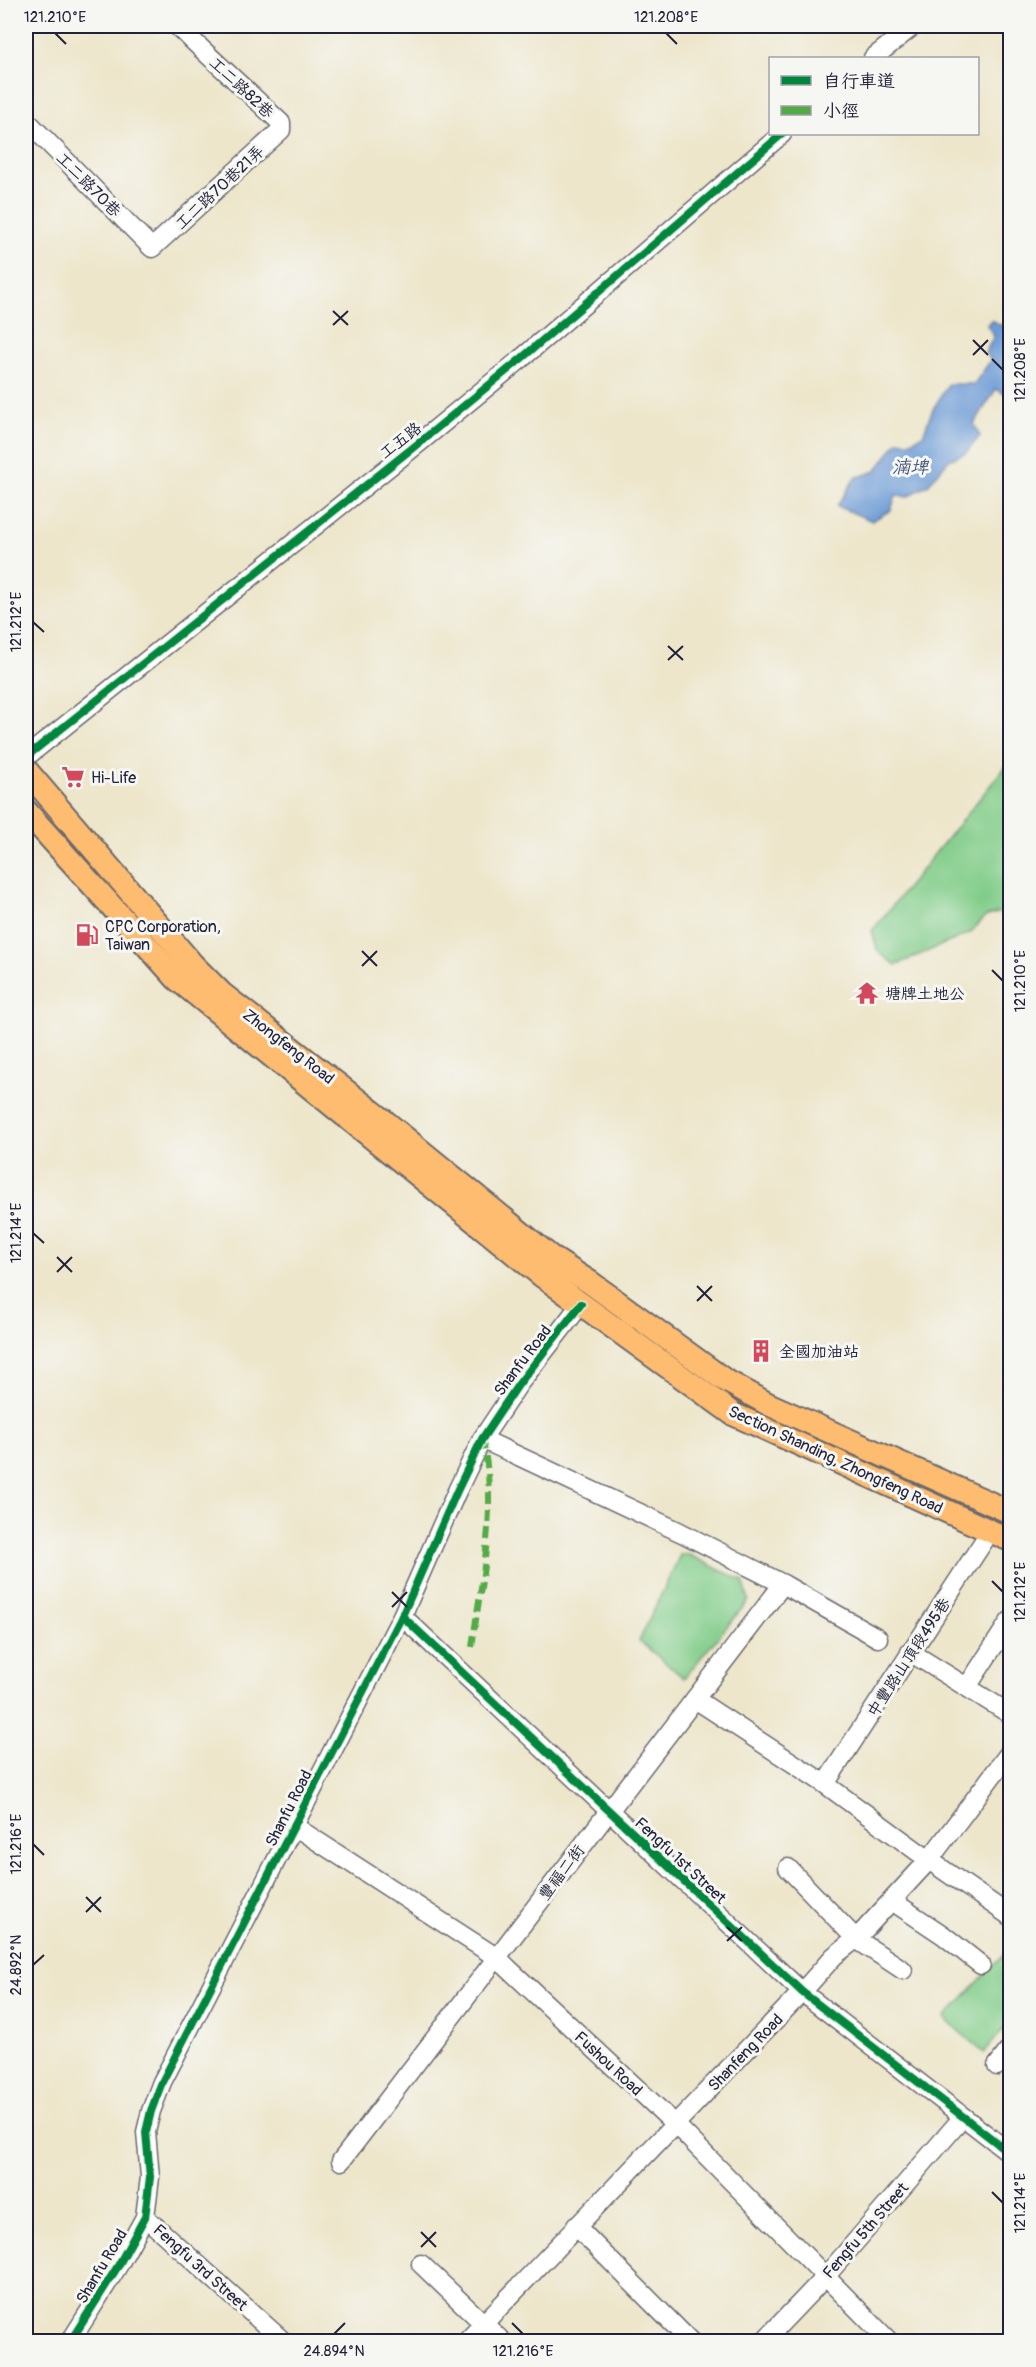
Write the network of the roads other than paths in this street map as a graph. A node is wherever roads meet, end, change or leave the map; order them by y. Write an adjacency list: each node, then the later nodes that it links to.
1 (177, 26): 5 (street, 工二路82巷)
2 (913, 26): 3 (street)
3 (874, 57)
4 (26, 120): 7 (street, 工二路70巷)
5 (281, 123): 7 (street, 工二路70巷21弄)
6 (781, 135): 8 (street, 工五路)
7 (152, 248)
8 (26, 757)
9 (26, 770): 11 (main road, Zhongfeng Road)
10 (26, 811): 11 (main road, Zhongfeng Road)
11 (152, 933): 12 (main road, Zhongfeng Road); 13 (main road, Zhongfeng Road)
12 (591, 1283): 15 (main road, Section Shanding, Zhongfeng Road)
13 (581, 1305): 14 (street, Shanfu Road); 16 (main road, Section Shanding, Zhongfeng Road)
14 (483, 1439): 17 (street); 18 (street, Shanfu Road)
15 (1011, 1512)
16 (1001, 1535): 21 (street, 中豐路山頂段495巷)
17 (783, 1584): 20 (street); 23 (street, 豐福二街)
18 (402, 1616): 27 (street, Fengfu 1st Street); 28 (street, Shanfu Road)
19 (1011, 1621): 22 (street)
20 (878, 1638)
21 (910, 1652): 22 (street); 26 (street, 中豐路山頂段495巷)
22 (967, 1687): 24 (street)
23 (695, 1699): 26 (street); 27 (street, 豐福二街)
24 (1011, 1714)
25 (1011, 1752): 29 (street, Shanfeng Road)
26 (825, 1784): 29 (street)
27 (608, 1810): 34 (street, 豐福二街); 37 (street, Fengfu 1st Street)
28 (294, 1826): 34 (street, Fushou Road); 44 (street, Shanfu Road)
29 (929, 1860): 31 (street, Shanfeng Road); 32 (street)
30 (788, 1868): 33 (street)
31 (892, 1901): 33 (street, Shanfeng Road); 35 (street)
32 (1007, 1907)
33 (856, 1939): 36 (street); 37 (street, Shanfeng Road)
34 (496, 1958): 41 (street, Fushou Road); 43 (street, 豐福二街)
35 (981, 1965)
36 (903, 1970)
37 (802, 1992): 40 (street, Fengfu 1st Street); 41 (street, Shanfeng Road)
38 (1011, 2049): 39 (street)
39 (997, 2066)
40 (963, 2117): 42 (street, Fengfu 1st Street); 47 (street, Fengfu 5th Street)
41 (675, 2124): 45 (street, Shanfeng Road); 47 (street, Fushou Road)
42 (1011, 2152)
43 (341, 2161)
44 (145, 2217): 49 (street, Shanfu Road); 50 (street, Fengfu 3rd Street)
45 (576, 2226): 48 (street, Shanfeng Road); 53 (street)
46 (422, 2264): 48 (street)
47 (825, 2277): 54 (street, Fengfu 5th Street); 55 (street, Fushou Road)
48 (484, 2322): 51 (street, Shanfeng Road); 52 (street)
49 (70, 2342)
50 (284, 2342)
51 (465, 2342)
52 (503, 2342)
53 (691, 2342)
54 (763, 2342)
55 (890, 2342)

